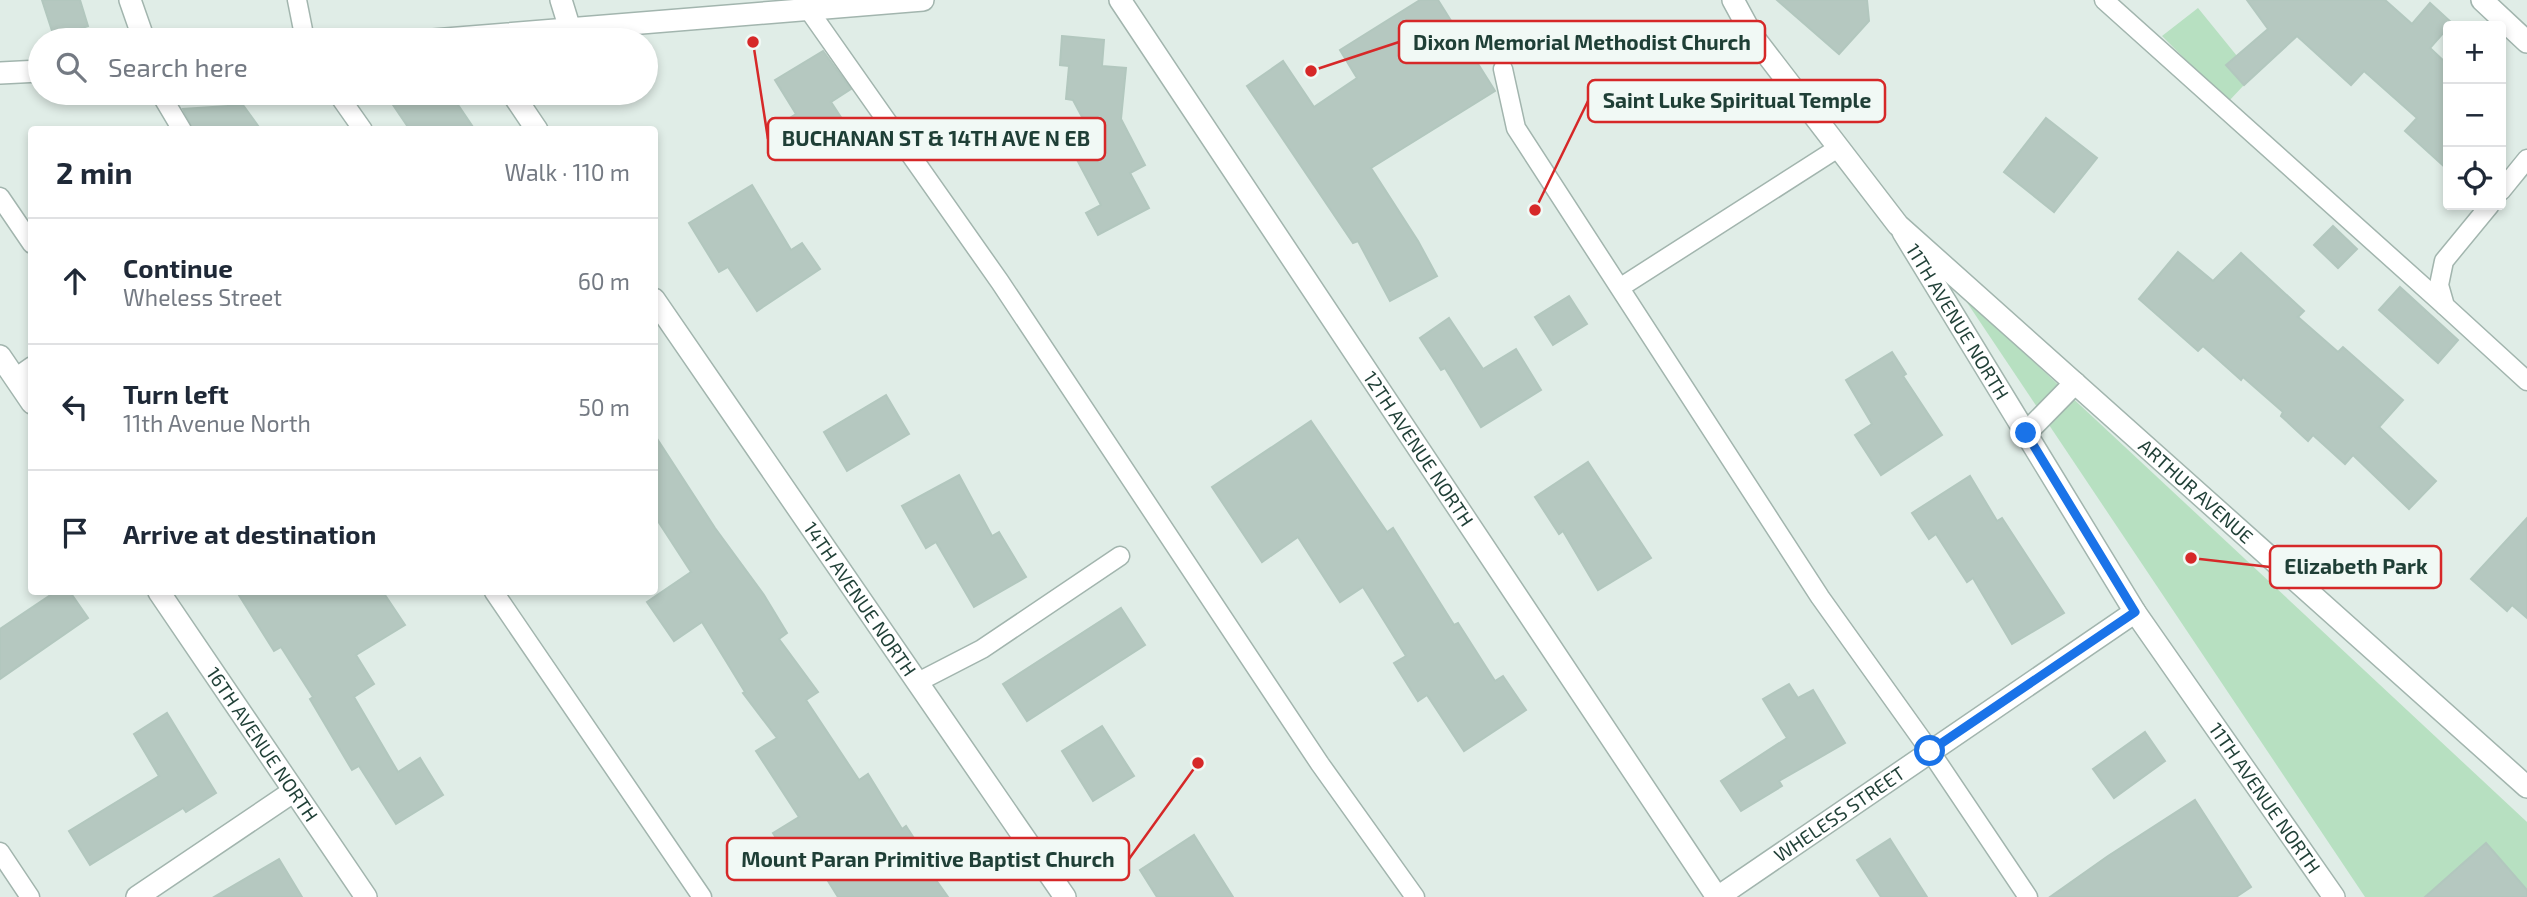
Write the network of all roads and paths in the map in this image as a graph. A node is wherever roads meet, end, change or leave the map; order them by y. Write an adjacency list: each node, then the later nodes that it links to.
1 (130, 0): 10 (street)
2 (298, 0): 11 (lane)
3 (561, 0): 12 (street)
4 (923, 0): 9 (street)
5 (1120, 0): 55 (street, 12TH AVENUE NORTH)
6 (1733, 0): 24 (street, 11TH AVENUE NORTH)
7 (2104, 0): 33 (lane)
8 (2482, 0): 14 (street)
9 (806, 5): 13 (street); 54 (lane)
10 (140, 28)
11 (303, 28)
12 (570, 28)
13 (580, 28)
14 (2527, 42)
15 (1503, 69): 31 (lane)
16 (28, 72): 17 (street)
17 (0, 73)
18 (167, 105): 21 (lane)
19 (345, 105): 22 (lane)
20 (520, 105): 23 (street)
21 (180, 126)
22 (360, 126)
23 (534, 126)
24 (1838, 148): 29 (street, 11TH AVENUE NORTH); 31 (lane)
25 (2527, 159): 26 (lane)
26 (2506, 185)
27 (0, 197): 30 (lane)
28 (2486, 210): 33 (lane)
29 (1898, 225): 37 (street, ARTHUR AVENUE); 39 (street, 11TH AVENUE NORTH)
30 (28, 238)
31 (1620, 287): 45 (lane)
32 (658, 305): 44 (street, 14TH AVENUE NORTH)
33 (2445, 306): 36 (lane)
34 (0, 356): 35 (street)
35 (23, 372): 38 (street)
36 (2527, 381)
37 (2075, 383): 39 (street); 46 (street, ARTHUR AVENUE)
38 (28, 389)
39 (2026, 433): 43 (street, 11TH AVENUE NORTH)
40 (1120, 556): 44 (lane)
41 (161, 595): 47 (street, 16TH AVENUE NORTH)
42 (496, 595): 52 (lane)
43 (2135, 612): 45 (street, WHELESS STREET); 57 (street, 11TH AVENUE NORTH)
44 (918, 682): 53 (street, 14TH AVENUE NORTH)
45 (1930, 751): 55 (street, WHELESS STREET); 56 (lane)
46 (2527, 787)
47 (294, 791): 50 (street); 51 (street, 16TH AVENUE NORTH)
48 (0, 852): 49 (lane)
49 (30, 897)
50 (137, 897)
51 (366, 897)
52 (702, 897)
53 (1065, 897)
54 (1415, 897)
55 (1717, 897)
56 (2028, 897)
57 (2334, 897)

